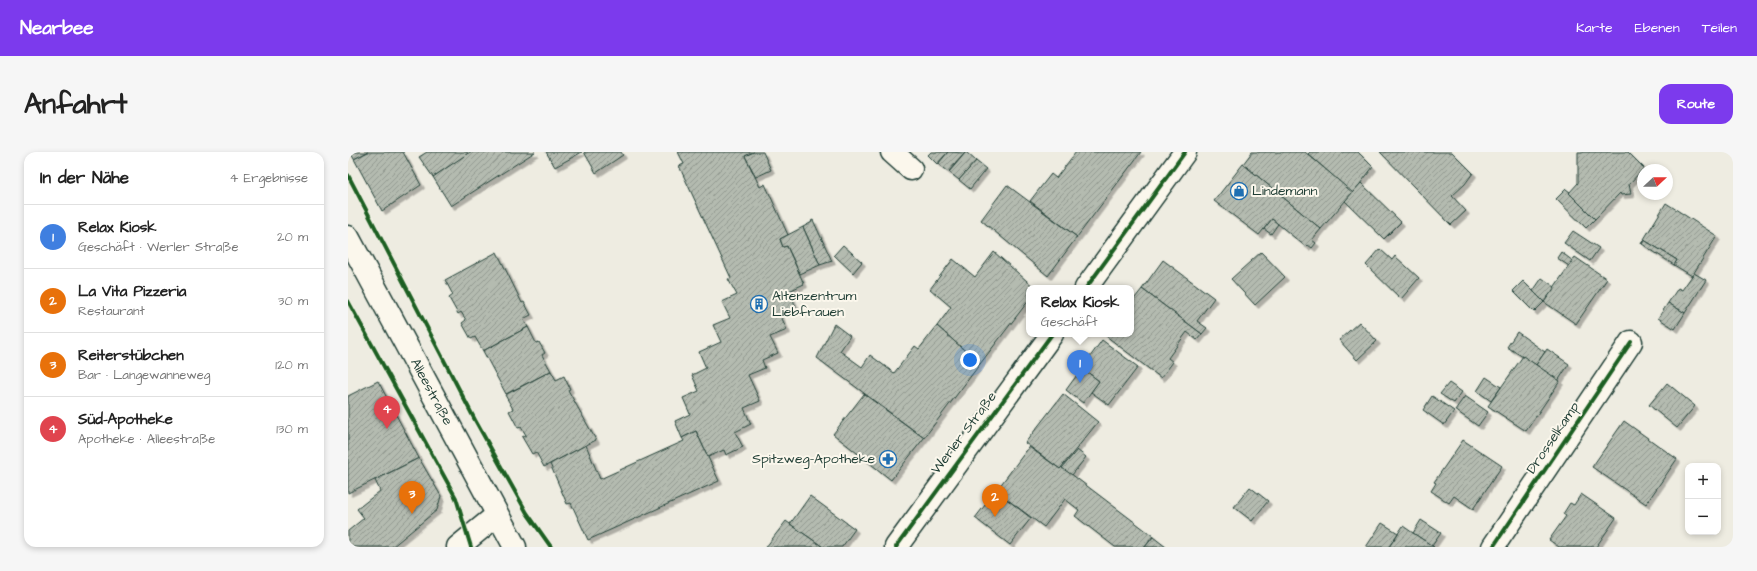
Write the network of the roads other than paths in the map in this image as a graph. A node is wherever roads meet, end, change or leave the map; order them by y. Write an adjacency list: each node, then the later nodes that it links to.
1 (892, 152): 3 (main road)
2 (1186, 152): 5 (main road)
3 (912, 169)
4 (348, 238): 8 (main road, Alleestraße)
5 (1088, 285)
6 (1050, 337): 11 (main road, Werler Straße)
7 (1631, 342): 12 (main road, Drosselkamp)
8 (497, 515): 9 (main road); 10 (main road, Alleestraße)
9 (458, 547)
10 (514, 547)
11 (896, 547)
12 (1493, 547)

